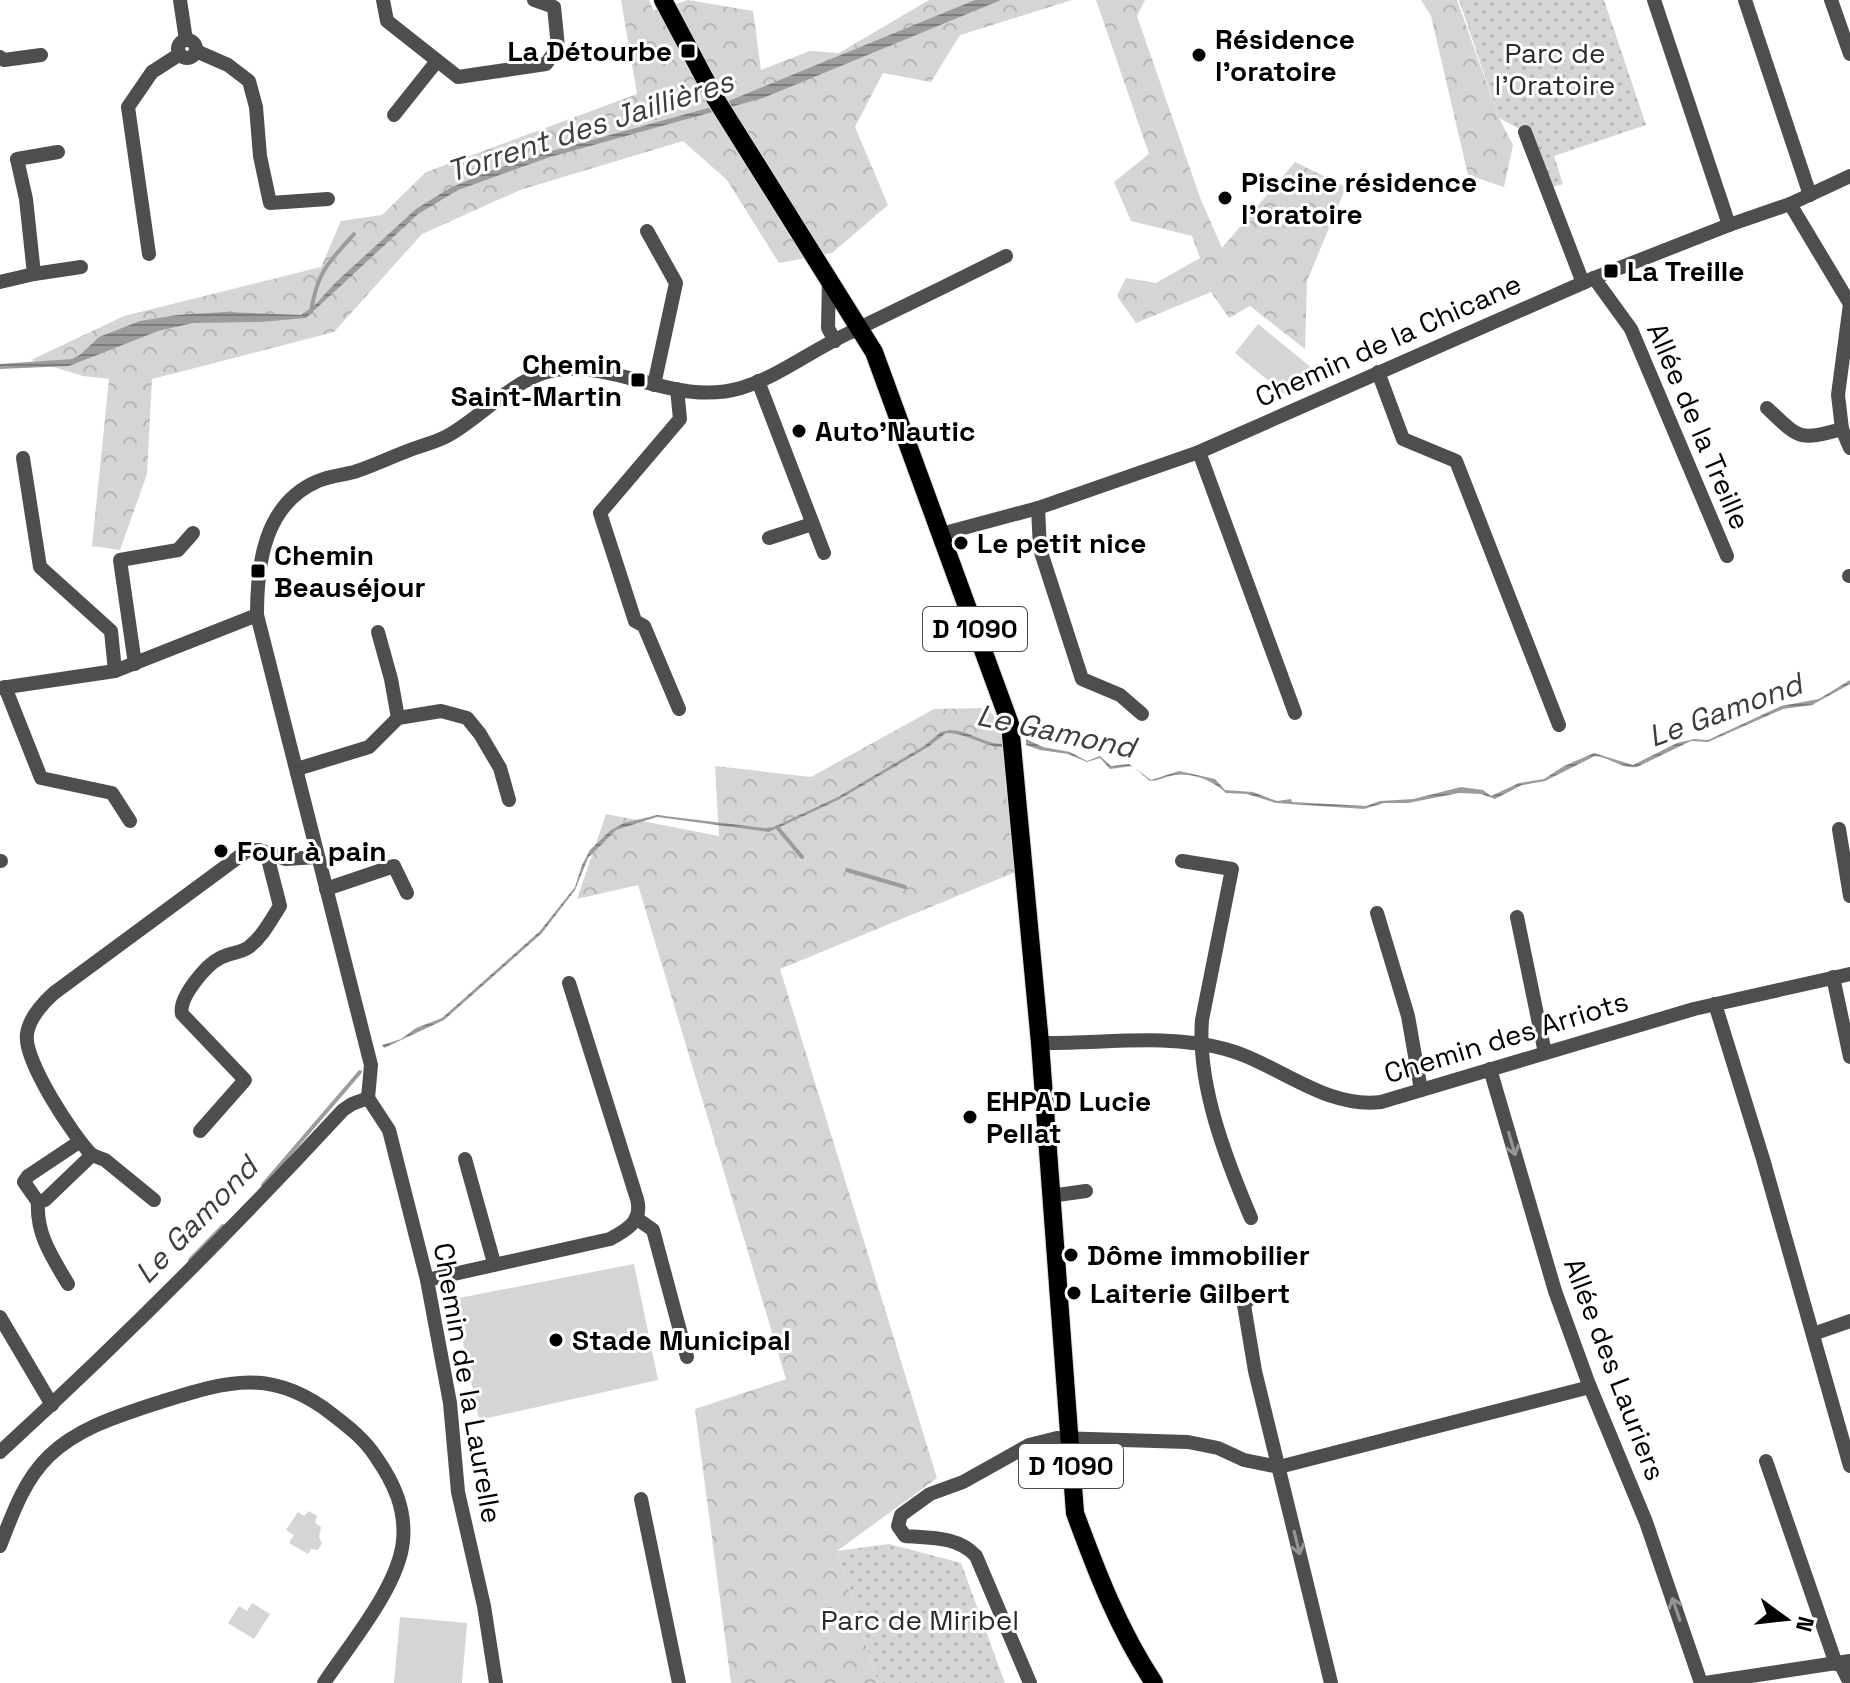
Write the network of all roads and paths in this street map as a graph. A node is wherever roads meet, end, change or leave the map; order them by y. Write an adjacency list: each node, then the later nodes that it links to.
1 (180, 0): 8 (street)
2 (383, 0): 12 (street)
3 (534, 0): 12 (street)
4 (663, 0): 26 (main road, D 1090)
5 (1654, 0): 20 (street)
6 (1745, 0): 17 (street)
7 (1831, 0): 9 (street)
8 (187, 49): 18 (street); 22 (street)
9 (1850, 54)
10 (41, 55): 11 (street)
11 (0, 57)
12 (437, 61): 13 (street)
13 (394, 115)
14 (1525, 132): 27 (street, Allée de la Treille)
15 (58, 152): 25 (street)
16 (1850, 176): 17 (street, Chemin de la Chicane)
17 (1810, 195): 19 (street, Chemin de la Chicane)
18 (328, 199)
19 (1790, 204): 20 (street, Chemin de la Chicane); 36 (street)
20 (1729, 225): 27 (street, Chemin de la Chicane)
21 (647, 231): 33 (street)
22 (149, 254)
23 (1006, 256): 29 (street)
24 (81, 267): 25 (street)
25 (34, 274): 28 (street)
26 (829, 279): 29 (main road, D 1090); 30 (street)
27 (1589, 280): 31 (street, Chemin de la Chicane); 46 (street, Allée de la Treille)
28 (0, 282)
29 (860, 328): 30 (street); 43 (main road, D 1090)
30 (835, 341): 32 (street)
31 (1378, 372): 38 (street, Chemin de la Chicane); 56 (street)
32 (758, 381): 34 (street); 41 (street)
33 (654, 385): 34 (street); 47 (street)
34 (677, 389): 52 (street)
35 (1767, 408): 36 (street)
36 (1842, 429): 37 (street)
37 (1850, 448)
38 (1199, 452): 40 (street, Chemin de la Chicane); 53 (street)
39 (23, 458): 50 (street)
40 (1038, 508): 43 (street, Chemin de la Chicane); 54 (street)
41 (812, 524): 44 (street); 45 (street)
42 (193, 533): 49 (street)
43 (941, 534): 73 (main road, D 1090)
44 (769, 538)
45 (824, 553)
46 (1727, 556)
47 (257, 615): 49 (street); 57 (street)
48 (378, 632): 55 (street)
49 (135, 664): 50 (street)
50 (115, 671): 51 (street)
51 (2, 687): 59 (street)
52 (679, 709)
53 (1295, 713)
54 (1142, 714)
55 (398, 718): 57 (street); 58 (street)
56 (1559, 725)
57 (297, 769): 62 (street)
58 (509, 800)
59 (130, 821)
60 (1839, 829): 66 (street)
61 (270, 854): 62 (street); 80 (street); 81 (street)
62 (317, 857): 64 (street)
63 (1182, 861): 74 (street)
64 (326, 889): 65 (street); 79 (street)
65 (407, 893)
66 (1850, 896)
67 (1377, 913): 78 (street)
68 (1517, 917): 75 (street)
69 (1850, 974): 70 (street, Chemin des Arriots)
70 (1833, 977): 72 (street, Chemin des Arriots); 76 (street)
71 (569, 983): 88 (street)
72 (1715, 1004): 75 (street, Chemin des Arriots); 96 (street)
73 (1040, 1043): 74 (street, Chemin des Arriots); 85 (main road, D 1090)
74 (1200, 1044): 78 (street, Chemin des Arriots); 89 (street)
75 (1545, 1053): 77 (street, Chemin des Arriots)
76 (1850, 1057)
77 (1490, 1069): 78 (street, Chemin des Arriots); 98 (street, Allée des Lauriers, one-way to 98)
78 (1421, 1090)
79 (368, 1098): 91 (street, Chemin de la Laurelle); 99 (street)
80 (200, 1131)
81 (79, 1142): 82 (street); 87 (street)
82 (92, 1155): 86 (street); 87 (street)
83 (465, 1159): 90 (street)
84 (1086, 1191): 85 (street)
85 (1050, 1196): 100 (main road, D 1090)
86 (154, 1200)
87 (38, 1202): 92 (street)
88 (636, 1218): 90 (street); 97 (street)
89 (1251, 1218)
90 (494, 1263): 91 (street)
91 (427, 1280): 109 (street, Chemin de la Laurelle)
92 (68, 1284)
93 (1251, 1297): 104 (street)
94 (0, 1317): 99 (street)
95 (1850, 1321): 96 (street)
96 (1813, 1334): 103 (street)
97 (687, 1357)
98 (1590, 1387): 104 (street); 114 (street, Allée des Lauriers, one-way to 98)
99 (52, 1405): 101 (street)
100 (1069, 1437): 104 (street); 111 (street); 112 (main road, D 1090)
101 (0, 1452)
102 (1766, 1461): 107 (street)
103 (1850, 1466)
104 (1279, 1467): 113 (street, one-way to 113)
105 (641, 1499): 110 (street)
106 (0, 1546): 108 (street)
107 (1842, 1663): 114 (street); 115 (street)
108 (324, 1683)
109 (496, 1683)
110 (679, 1683)
111 (1030, 1683)
112 (1154, 1683)
113 (1331, 1683)
114 (1703, 1683)
115 (1850, 1683)

